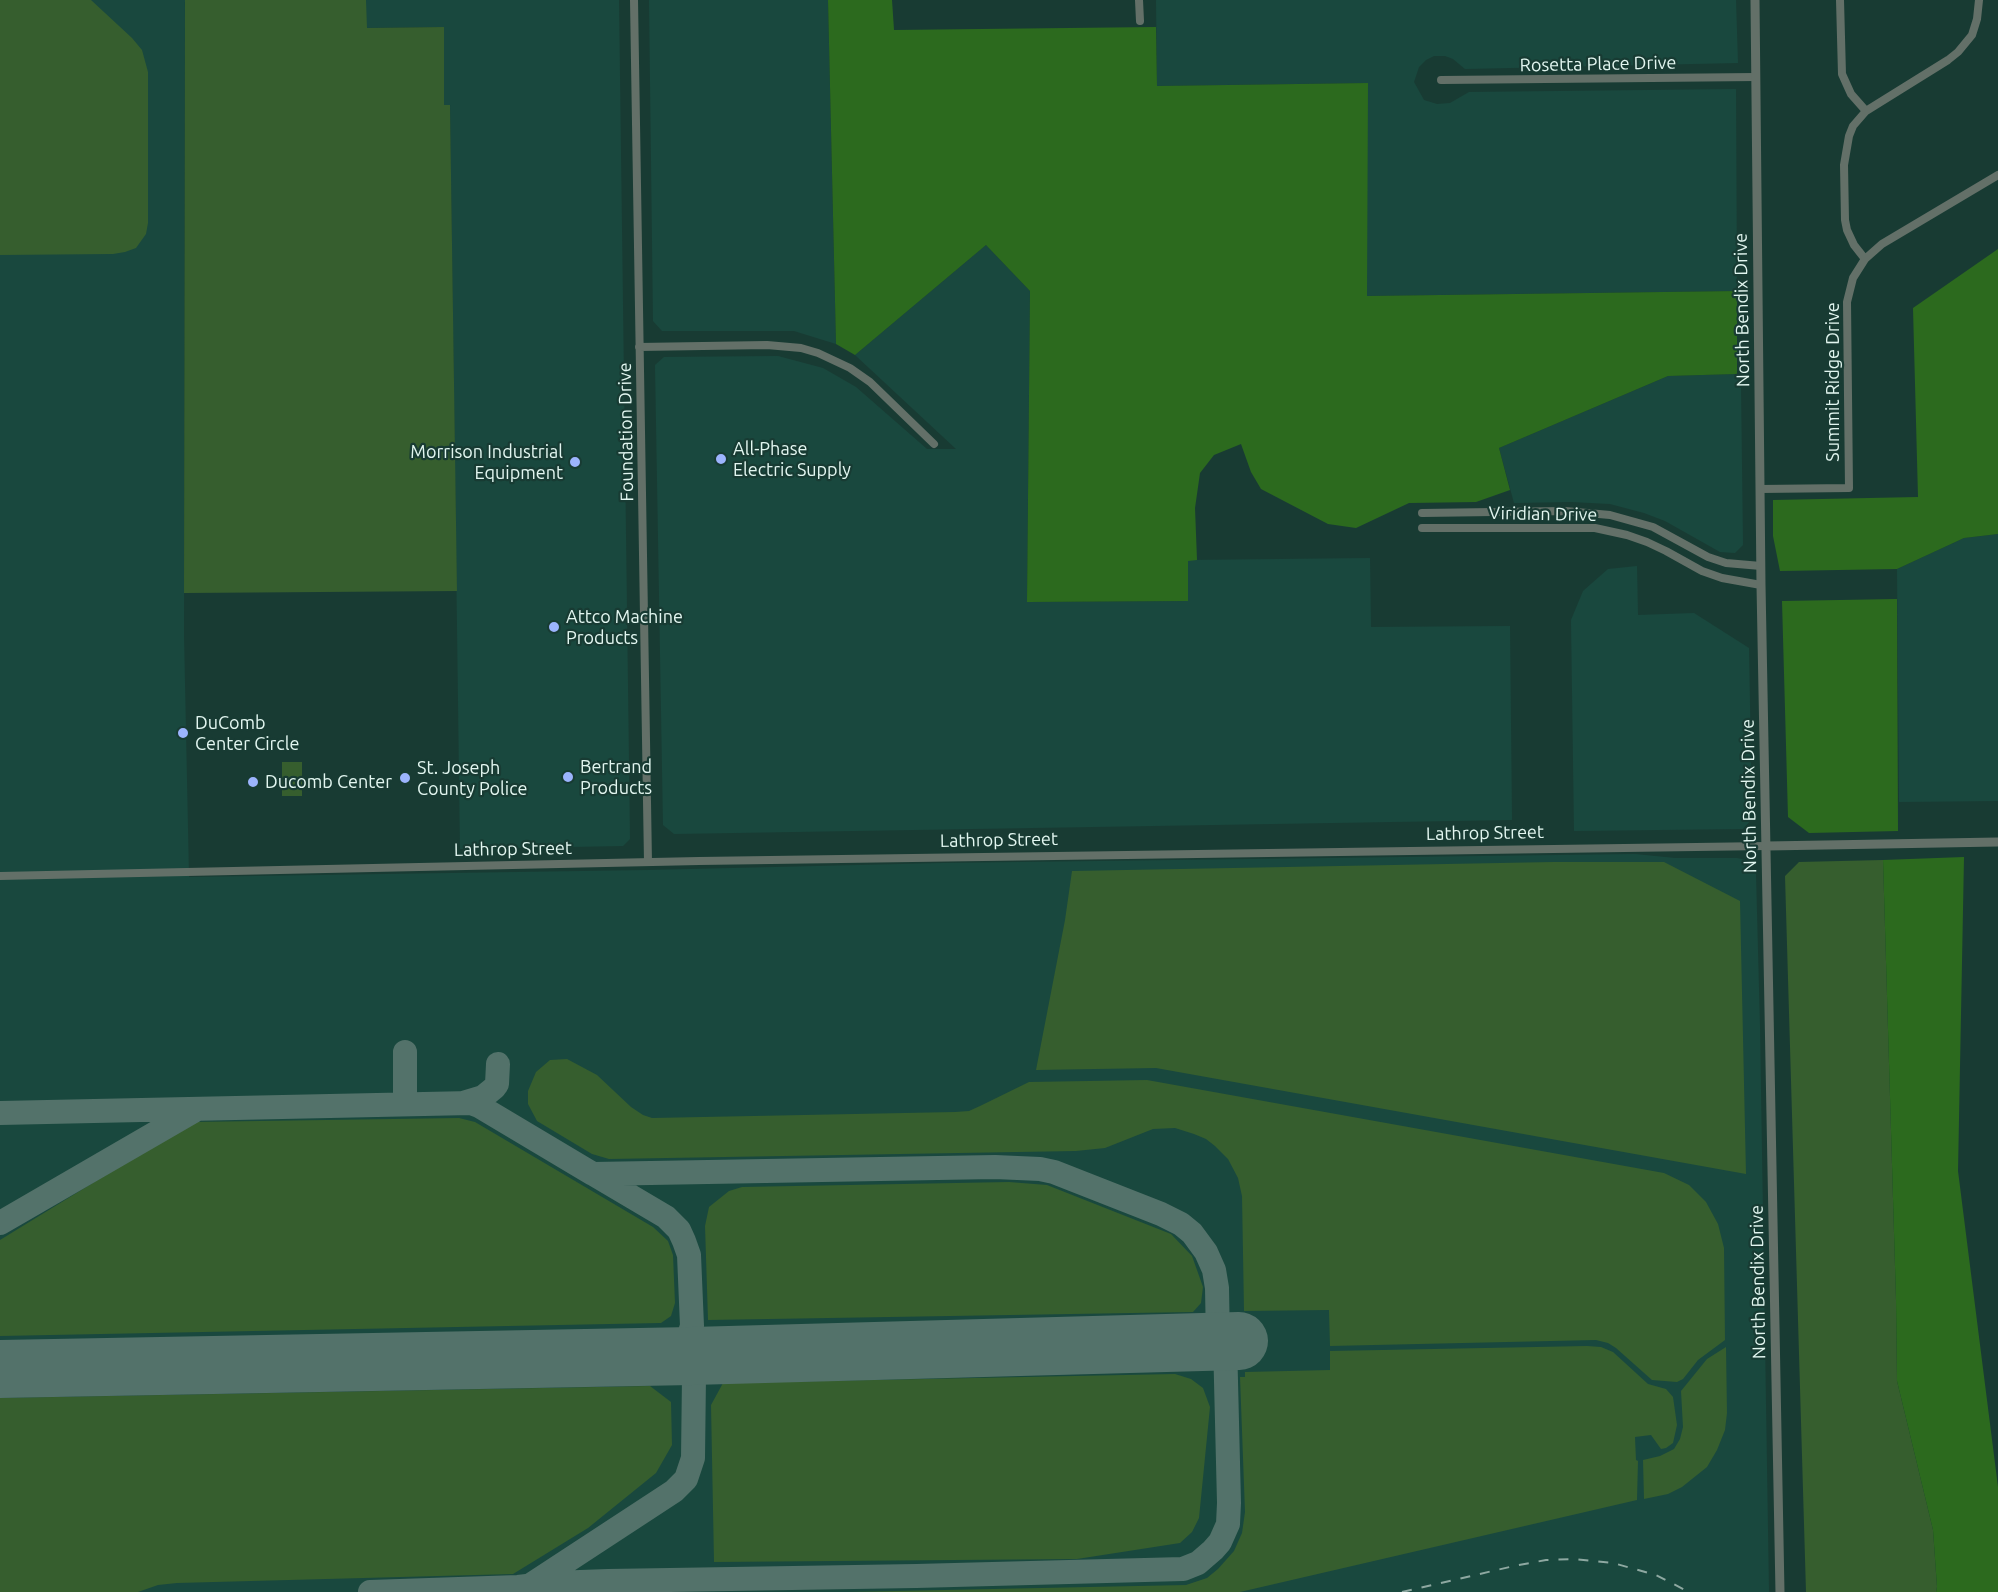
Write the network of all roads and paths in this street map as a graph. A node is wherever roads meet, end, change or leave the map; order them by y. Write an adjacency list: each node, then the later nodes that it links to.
1 (634, 0): 12 (street, Foundation Drive)
2 (1139, 0): 6 (street)
3 (1755, 0): 7 (street, North Bendix Drive)
4 (1840, 0): 9 (street)
5 (1979, 0): 9 (street)
6 (1140, 21)
7 (1756, 77): 8 (street, Rosetta Place Drive); 14 (street, North Bendix Drive)
8 (1441, 80)
9 (1866, 111): 11 (street)
10 (1998, 175): 11 (street, Summit Ridge Drive)
11 (1865, 259): 14 (street, Summit Ridge Drive)
12 (639, 347): 13 (street); 21 (street, Foundation Drive)
13 (934, 444)
14 (1760, 489): 17 (street, North Bendix Drive)
15 (1422, 513): 17 (street, Viridian Drive)
16 (1422, 528): 18 (street, Viridian Drive)
17 (1761, 566): 18 (street, North Bendix Drive)
18 (1761, 585): 20 (street, North Bendix Drive)
19 (1998, 843): 20 (street, Lathrop Street)
20 (1767, 846): 21 (street, Lathrop Street); 23 (street, North Bendix Drive)
21 (648, 862): 22 (street, Lathrop Street)
22 (0, 876)
23 (1780, 1592)

